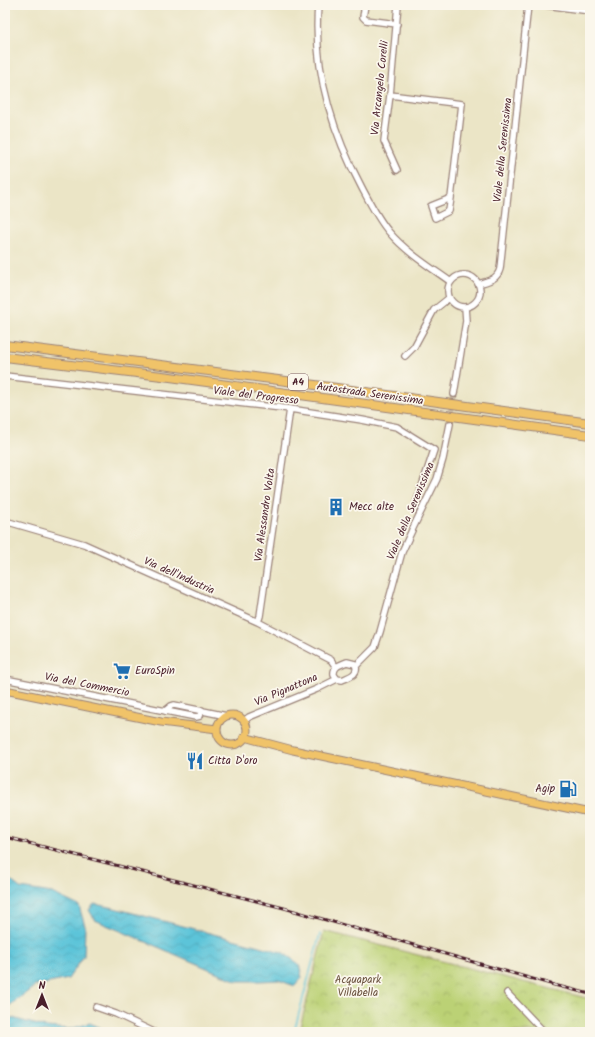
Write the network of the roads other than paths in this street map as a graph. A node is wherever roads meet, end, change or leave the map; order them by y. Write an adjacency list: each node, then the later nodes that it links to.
1 (318, 5): 12 (street)
2 (364, 5): 8 (street)
3 (398, 5): 8 (street, Via Arcangelo Corelli)
4 (528, 5): 13 (street, Viale della Serenissima)
5 (546, 5): 6 (street)
6 (575, 7): 7 (street)
7 (590, 11)
8 (396, 24): 9 (street, Via Arcangelo Corelli)
9 (390, 95): 10 (street, Via Arcangelo Corelli); 11 (street)
10 (397, 170)
11 (451, 198)
12 (451, 282): 13 (street); 14 (street)
13 (478, 284): 15 (street)
14 (449, 298): 15 (street); 17 (street)
15 (465, 307): 20 (street)
16 (5, 345): 22 (highway, Autostrada Serenissima / A4)
17 (405, 356)
18 (5, 357): 24 (highway, Autostrada Serenissima / A4)
19 (5, 376): 21 (street, Viale del Progresso)
20 (454, 394)
21 (290, 410): 25 (street, Viale del Progresso); 27 (street, Via Alessandro Volta)
22 (590, 423)
23 (450, 424): 29 (street, Viale della Serenissima)
24 (590, 435)
25 (414, 510)
26 (5, 521): 27 (street, Via dell'Industria)
27 (258, 622): 28 (street, Via dell'Industria)
28 (336, 666): 29 (street); 31 (street)
29 (356, 666): 31 (street)
30 (5, 679): 33 (street, Via del Commercio)
31 (337, 679): 34 (street, Via Pignattona)
32 (5, 690): 35 (main road)
33 (227, 716): 34 (main road); 35 (main road)
34 (244, 721): 36 (main road)
35 (217, 729): 36 (main road)
36 (244, 737): 37 (main road)
37 (590, 813)
38 (507, 994): 41 (street)
39 (96, 1007): 40 (street)
40 (154, 1032)
41 (544, 1032)

